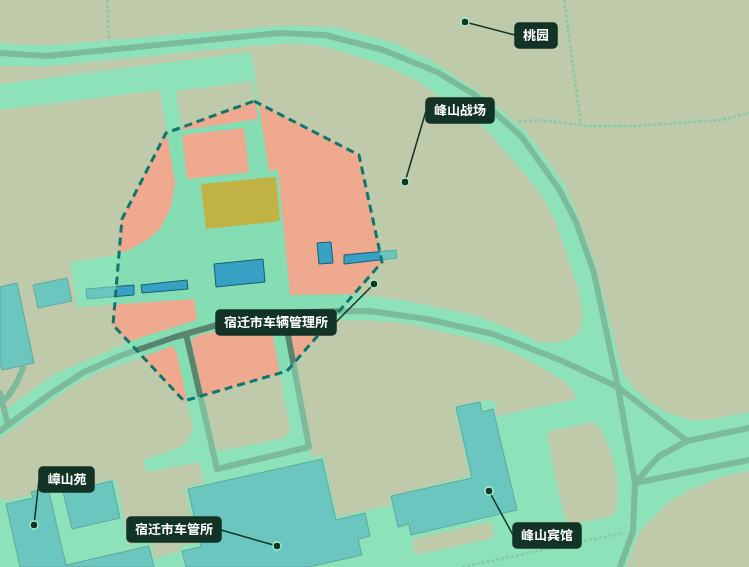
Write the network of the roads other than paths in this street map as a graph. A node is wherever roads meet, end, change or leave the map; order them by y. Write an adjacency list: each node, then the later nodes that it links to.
1 (0, 53): 5 (lane)
2 (284, 314): 3 (lane); 3 (lane); 5 (lane)
3 (186, 334): 8 (lane)
4 (23, 368): 7 (lane)
5 (618, 387): 11 (lane); 13 (lane)
6 (0, 393): 7 (lane)
7 (1, 401): 8 (lane)
8 (8, 425): 10 (lane)
9 (749, 428): 11 (lane)
10 (0, 431)
11 (687, 441): 13 (lane)
12 (749, 460): 13 (lane)
13 (635, 483): 14 (lane)
14 (620, 567)

